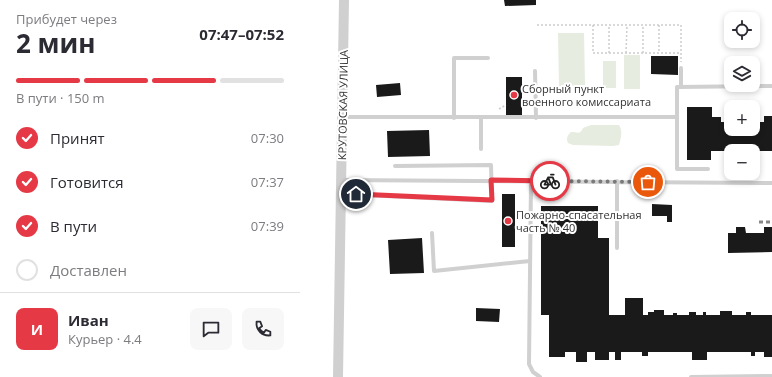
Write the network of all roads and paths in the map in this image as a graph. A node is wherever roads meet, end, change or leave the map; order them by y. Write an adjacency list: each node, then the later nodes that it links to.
1 (344, 0): 20 (street, КРУТОВСКАЯ УЛИЦА)
2 (538, 25): 3 (path)
3 (593, 25): 4 (path); 8 (path)
4 (609, 25): 5 (path); 8 (path)
5 (626, 25): 6 (path); 9 (path)
6 (643, 25): 7 (path); 10 (path)
7 (659, 25): 11 (path); 12 (path)
8 (609, 52): 9 (path)
9 (626, 52): 10 (path)
10 (643, 53): 11 (path)
11 (659, 53): 12 (path)
12 (681, 53): 14 (path)
13 (488, 58): 21 (lane)
14 (681, 68): 17 (lane)
15 (535, 71): 23 (lane)
16 (772, 86): 17 (lane)
17 (681, 87): 24 (lane)
18 (506, 105): 19 (path)
19 (493, 109)
20 (343, 118): 21 (lane); 28 (street, КРУТОВСКАЯ УЛИЦА)
21 (454, 118): 22 (lane)
22 (481, 118): 23 (lane); 25 (lane)
23 (536, 118): 24 (lane)
24 (677, 118): 27 (lane)
25 (481, 149)
26 (396, 166): 29 (lane)
27 (708, 169)
28 (342, 180): 29 (lane); 33 (street, КРУТОВСКАЯ УЛИЦА)
29 (491, 180): 30 (lane); 33 (lane)
30 (531, 181): 31 (lane); 36 (lane)
31 (617, 181): 32 (lane); 35 (lane)
32 (772, 183)
33 (341, 194): 38 (street, КРУТОВСКАЯ УЛИЦА)
34 (432, 233): 36 (lane)
35 (617, 248)
36 (530, 262): 39 (lane)
37 (772, 376): 40 (lane)
38 (338, 377)
39 (540, 377)
40 (691, 377)

